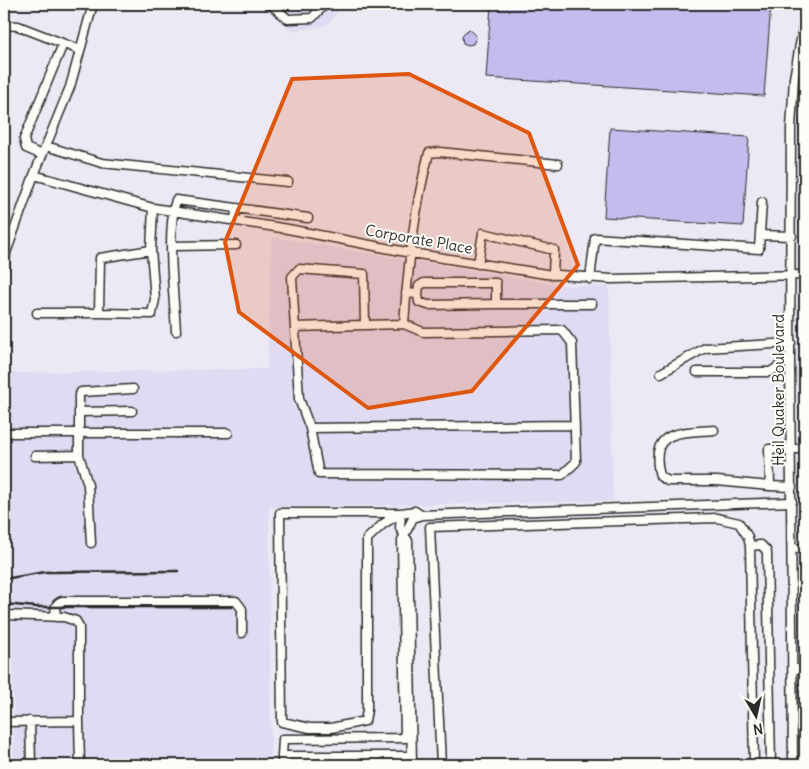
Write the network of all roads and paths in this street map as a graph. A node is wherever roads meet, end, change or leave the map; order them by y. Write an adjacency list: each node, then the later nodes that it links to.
1 (93, 4): 7 (street)
2 (270, 4): 3 (street)
3 (326, 4)
4 (805, 17): 20 (street, Heil Quaker Boulevard)
5 (4, 26): 6 (street)
6 (63, 44): 7 (street); 9 (street)
7 (80, 50): 8 (street)
8 (46, 146): 9 (street); 12 (street)
9 (42, 155): 11 (street)
10 (558, 164): 25 (street)
11 (34, 175): 14 (street, Corporate Place); 22 (street)
12 (288, 182)
13 (762, 202): 19 (street)
14 (153, 208): 16 (street, Corporate Place); 24 (street)
15 (236, 208): 16 (street); 17 (street); 18 (street)
16 (173, 211): 18 (street, Corporate Place); 23 (street)
17 (308, 218)
18 (235, 221): 25 (street, Corporate Place)
19 (760, 235): 20 (street); 31 (street)
20 (792, 236): 29 (street, Heil Quaker Boulevard)
21 (236, 245): 23 (street)
22 (6, 246): 27 (street)
23 (172, 246): 41 (street)
24 (151, 250): 37 (street); 37 (street)
25 (411, 253): 26 (street, Corporate Place); 32 (street)
26 (478, 264): 28 (street, Corporate Place); 28 (street)
27 (4, 269)
28 (553, 275): 31 (street, Corporate Place)
29 (792, 275): 30 (street, Corporate Place); 31 (street, Corporate Place); 42 (street, Heil Quaker Boulevard)
30 (805, 275)
31 (590, 279)
32 (406, 293): 33 (street); 38 (street)
33 (418, 294): 34 (street); 34 (street)
34 (496, 304): 35 (street)
35 (592, 304)
36 (37, 312): 37 (street)
37 (99, 313)
38 (404, 324): 39 (street); 49 (street)
39 (365, 325): 40 (street); 40 (street)
40 (295, 327): 50 (street)
41 (176, 331)
42 (791, 344): 43 (street, Heil Quaker Boulevard); 45 (street)
43 (790, 359): 44 (street); 55 (street, Heil Quaker Boulevard)
44 (697, 372)
45 (661, 373)
46 (133, 389): 48 (street)
47 (132, 411): 48 (street)
48 (79, 412): 53 (street)
49 (575, 426): 50 (street); 50 (street)
50 (310, 428)
51 (714, 430): 59 (street)
52 (4, 433): 53 (street)
53 (79, 433): 54 (street); 57 (street)
54 (228, 433)
55 (792, 448): 56 (street); 59 (street); 60 (street, Heil Quaker Boulevard)
56 (805, 449)
57 (79, 455): 58 (street); 65 (street)
58 (35, 456)
59 (770, 486): 60 (street)
60 (792, 487): 61 (street, Heil Quaker Boulevard)
61 (792, 502): 63 (street); 67 (street, Heil Quaker Boulevard)
62 (401, 514): 62 (street); 63 (street); 64 (street)
63 (421, 515): 64 (street)
64 (404, 533): 77 (street); 78 (street)
65 (92, 543)
66 (750, 546): 83 (street); 84 (street); 85 (street)
67 (792, 548): 68 (street); 72 (street, Heil Quaker Boulevard)
68 (805, 549)
69 (4, 615): 70 (street)
70 (56, 617): 71 (street); 74 (street)
71 (242, 633)
72 (793, 668): 73 (street); 86 (street, Heil Quaker Boulevard)
73 (805, 669)
74 (79, 721): 76 (street); 80 (street)
75 (4, 722): 76 (street)
76 (30, 722): 79 (street)
77 (282, 756): 78 (street); 81 (street)
78 (412, 756): 82 (street)
79 (31, 765)
80 (80, 765)
81 (282, 765)
82 (412, 765)
83 (441, 765)
84 (754, 765)
85 (771, 765)
86 (794, 765)

